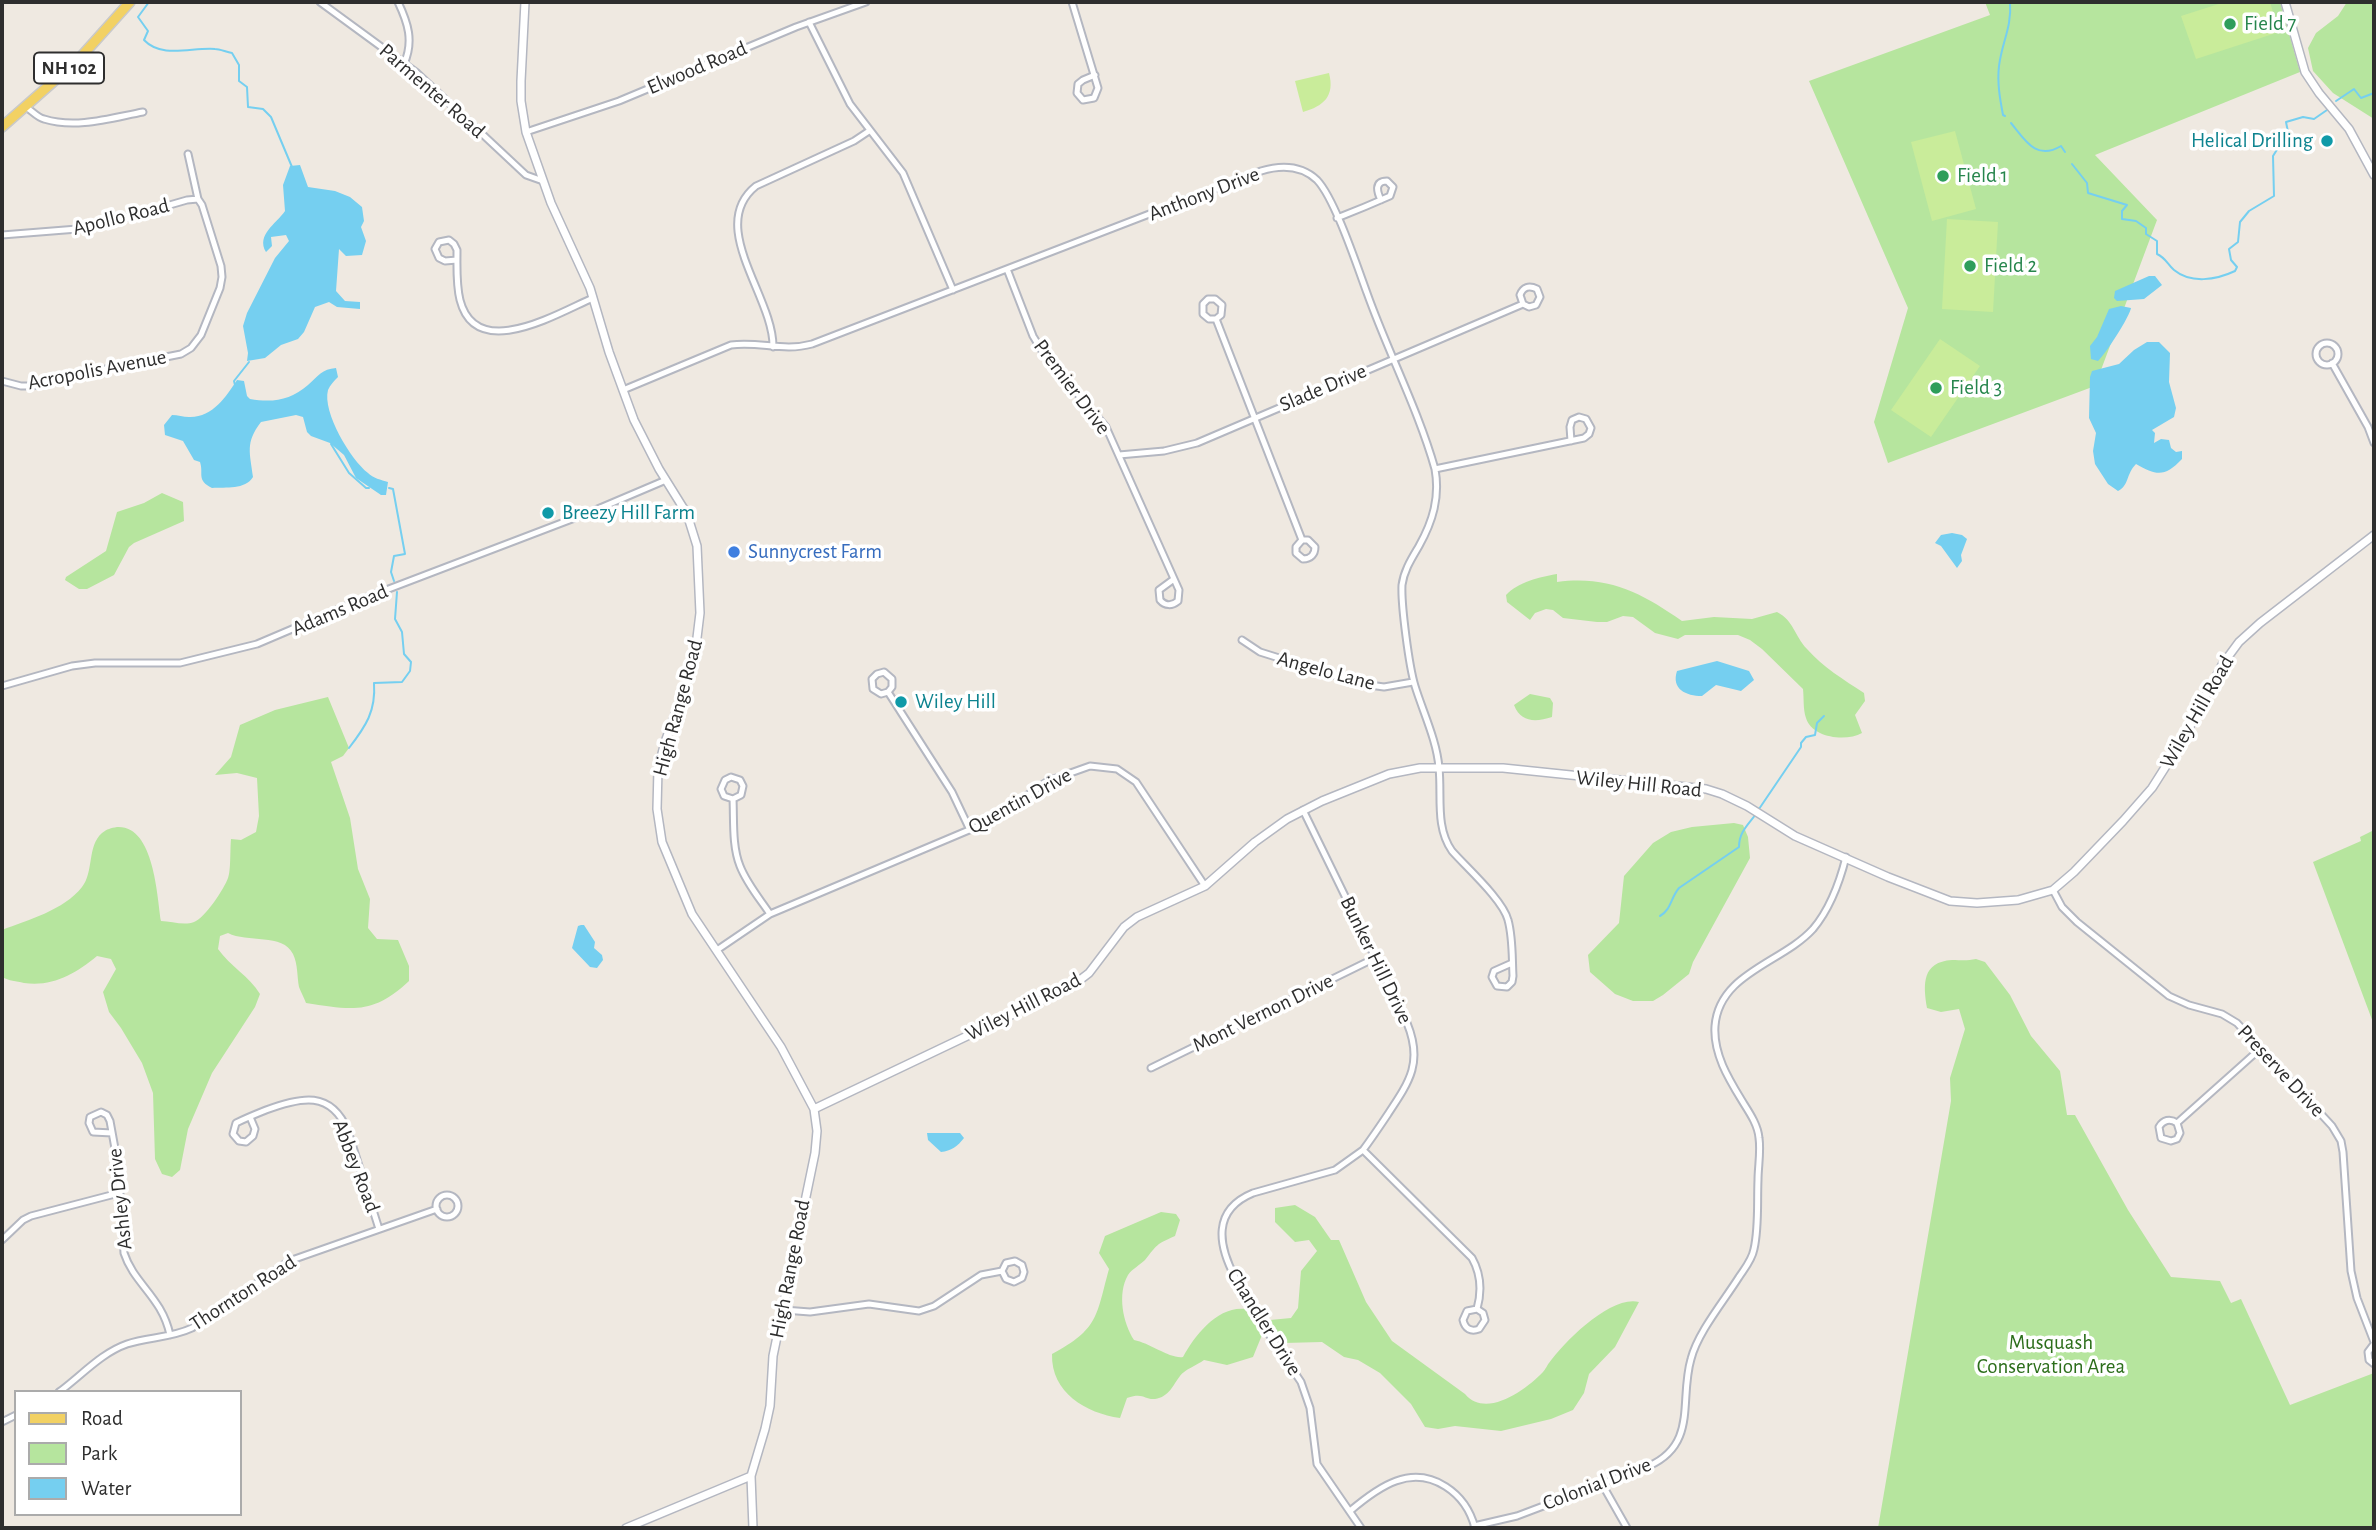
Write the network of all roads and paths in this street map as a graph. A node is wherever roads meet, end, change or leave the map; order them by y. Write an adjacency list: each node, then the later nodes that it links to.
1 (131, 2): 11 (main road, NH 102)
2 (320, 2): 9 (street, Parmenter Road)
3 (398, 2): 9 (street)
4 (525, 2): 15 (street, High Range Road)
5 (866, 2): 8 (street, Elwood Road)
6 (1072, 2): 10 (street)
7 (2285, 2): 17 (street)
8 (809, 22): 14 (street); 15 (street, Elwood Road)
9 (404, 64): 18 (street, Parmenter Road)
10 (1095, 75): 10 (street)
11 (26, 107): 12 (street); 13 (main road, NH 102)
12 (143, 112)
13 (2, 127)
14 (869, 131): 25 (street); 29 (street)
15 (526, 132): 18 (street, High Range Road)
16 (188, 154): 19 (street)
17 (2374, 175)
18 (543, 181): 26 (street, High Range Road)
19 (198, 199): 22 (street, Apollo Road); 32 (street, Acropolis Avenue)
20 (1381, 200): 21 (street)
21 (1337, 218): 24 (street, Anthony Drive); 30 (street, Anthony Drive)
22 (2, 234)
23 (457, 260): 23 (street); 26 (street)
24 (1007, 270): 25 (street, Anthony Drive); 37 (street, Premier Drive)
25 (953, 290): 29 (street, Anthony Drive)
26 (593, 298): 33 (street, High Range Road)
27 (1523, 304): 30 (street, Slade Drive)
28 (1216, 319): 34 (street)
29 (773, 347): 33 (street, Anthony Drive)
30 (1393, 359): 34 (street, Slade Drive); 38 (street, Anthony Drive)
31 (2332, 363): 31 (street); 36 (street)
32 (2, 381)
33 (623, 390): 39 (street, High Range Road)
34 (1254, 418): 37 (street, Slade Drive); 41 (street)
35 (1571, 441): 35 (street); 38 (street)
36 (2374, 443)
37 (1119, 455): 42 (street, Premier Drive)
38 (1435, 469): 44 (street, Anthony Drive)
39 (666, 480): 45 (street, Adams Road); 55 (street, High Range Road)
40 (2374, 535): 53 (street, Wiley Hill Road)
41 (1301, 540)
42 (1174, 579): 42 (street)
43 (1242, 640): 44 (street, Angelo Lane)
44 (1413, 682): 47 (street, Anthony Drive)
45 (2, 685)
46 (888, 692): 46 (street); 50 (street)
47 (1440, 768): 49 (street, Wiley Hill Road); 51 (street, Wiley Hill Road); 57 (street, Anthony Drive)
48 (733, 799): 48 (street); 54 (street)
49 (1303, 810): 52 (street, Wiley Hill Road); 56 (street, Bunker Hill Drive)
50 (970, 830): 52 (street, Quentin Drive); 54 (street, Quentin Drive)
51 (1846, 857): 53 (street, Wiley Hill Road); 77 (street, Colonial Drive)
52 (1205, 886): 60 (street, Wiley Hill Road)
53 (2053, 890): 58 (street, Preserve Drive)
54 (770, 914): 55 (street, Quentin Drive)
55 (717, 950): 60 (street, High Range Road)
56 (1375, 958): 59 (street, Mont Vernon Drive); 64 (street, Bunker Hill Drive)
57 (1512, 963): 57 (street)
58 (2261, 1048): 62 (street); 73 (street, Preserve Drive)
59 (1151, 1068)
60 (814, 1109): 71 (street, High Range Road)
61 (250, 1117): 61 (street); 67 (street, Abbey Road)
62 (2177, 1123): 62 (street)
63 (113, 1133): 63 (street, Ashley Drive); 65 (street, Ashley Drive)
64 (1363, 1150): 70 (street); 78 (street, Chandler Drive)
65 (119, 1193): 68 (street); 72 (street, Ashley Drive)
66 (437, 1209): 66 (street, Thornton Road); 67 (street, Thornton Road)
67 (379, 1229): 72 (street, Thornton Road)
68 (2, 1240)
69 (1002, 1271): 69 (street); 71 (street)
70 (1477, 1309): 70 (street)
71 (784, 1310): 76 (street, High Range Road)
72 (170, 1335): 75 (street, Thornton Road)
73 (2374, 1343): 74 (street, Preserve Drive)
74 (2374, 1364)
75 (62, 1390)
76 (751, 1476): 80 (street); 81 (street, High Range Road)
77 (1602, 1484): 79 (street, Colonial Drive); 83 (street)
78 (1350, 1511): 79 (street); 82 (street, Chandler Drive)
79 (1474, 1527)
80 (626, 1528)
81 (753, 1528)
82 (1361, 1528)
83 (1627, 1528)

